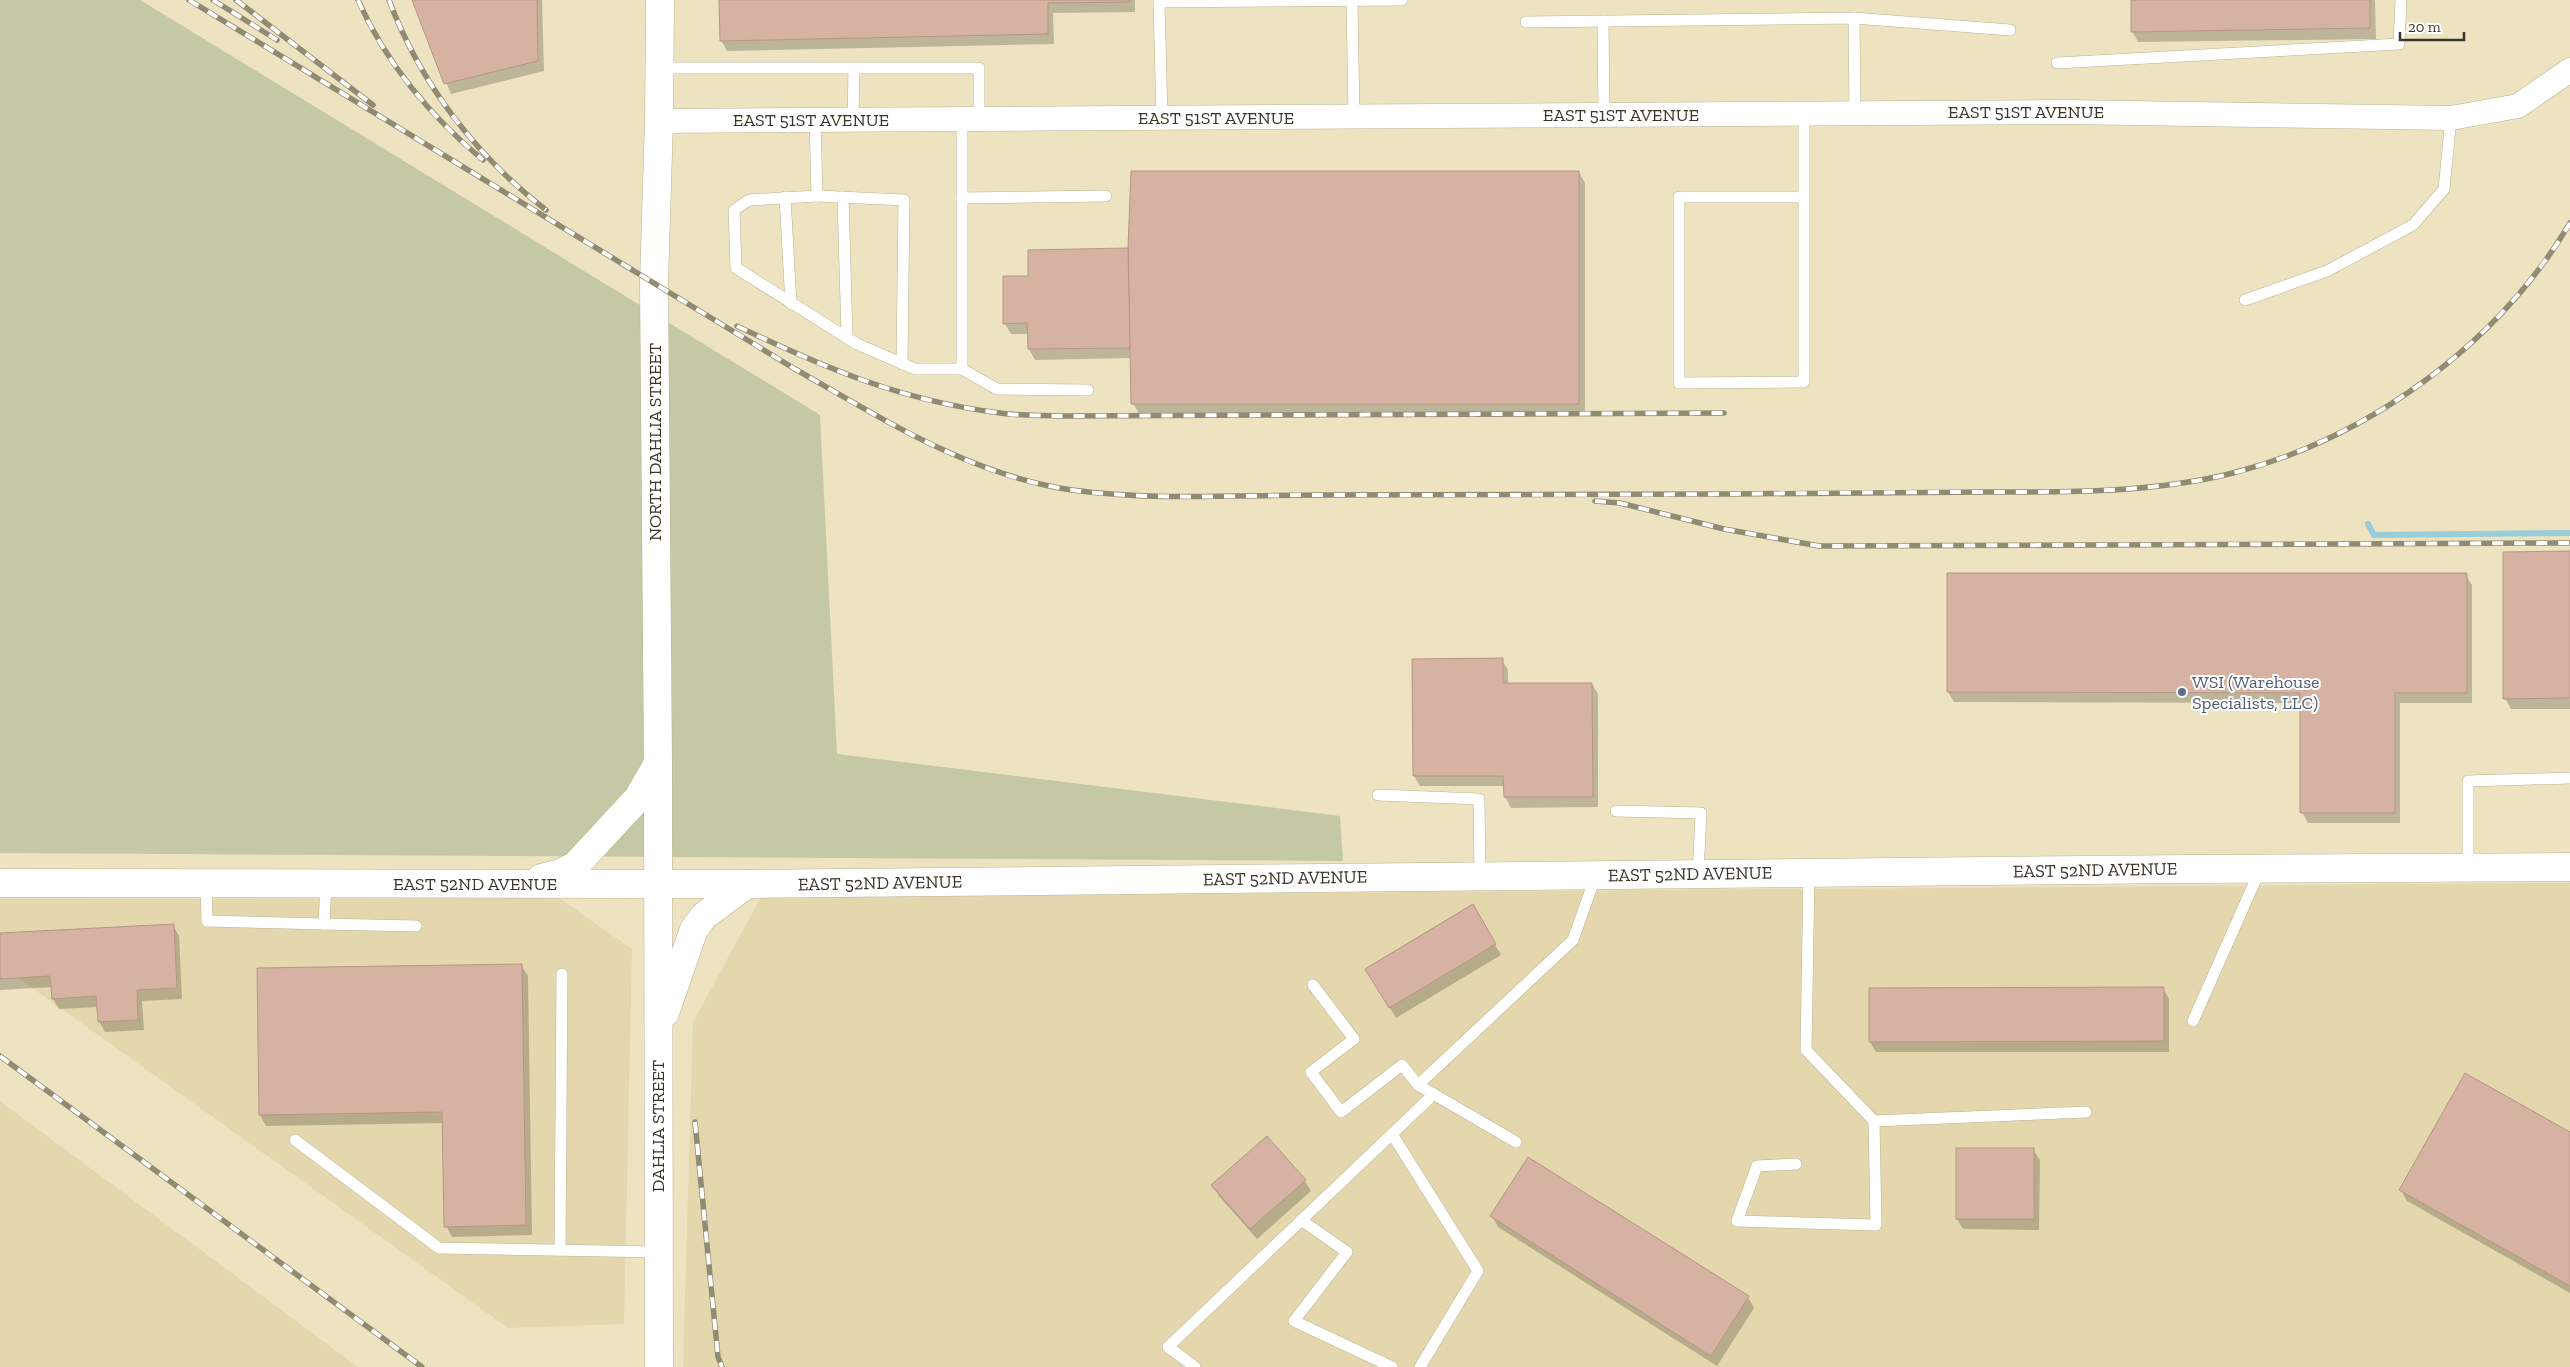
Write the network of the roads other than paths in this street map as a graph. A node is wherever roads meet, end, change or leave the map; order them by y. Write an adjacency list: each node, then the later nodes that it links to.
1 (660, 0): 11 (street, NORTH DAHLIA STREET)
2 (1402, 0): 5 (lane)
3 (2401, 0): 10 (lane)
4 (1227, 1): 5 (lane); 18 (lane)
5 (1352, 2): 17 (lane)
6 (1854, 18): 7 (lane); 9 (lane); 15 (lane)
7 (1603, 21): 8 (lane); 16 (lane)
8 (1526, 22)
9 (2010, 30)
10 (2057, 63)
11 (659, 68): 12 (lane); 23 (street, NORTH DAHLIA STREET)
12 (854, 69): 20 (lane); 22 (lane)
13 (2570, 70): 19 (street, EAST 51ST AVENUE)
14 (1804, 113): 15 (street, EAST 51ST AVENUE); 16 (street, EAST 51ST AVENUE); 27 (lane)
15 (1855, 113): 19 (street, EAST 51ST AVENUE)
16 (1604, 115): 17 (street, EAST 51ST AVENUE)
17 (1354, 116): 18 (street, EAST 51ST AVENUE)
18 (1162, 118): 20 (street, EAST 51ST AVENUE)
19 (2451, 118): 30 (lane)
20 (971, 119): 22 (street, EAST 51ST AVENUE); 29 (lane)
21 (816, 120): 22 (street, EAST 51ST AVENUE); 23 (street, EAST 51ST AVENUE); 24 (lane)
22 (853, 120)
23 (659, 121): 36 (street, NORTH DAHLIA STREET)
24 (817, 196): 26 (lane); 28 (lane)
25 (1106, 196): 29 (lane)
26 (843, 197): 32 (lane); 33 (lane)
27 (1804, 197): 27 (lane)
28 (786, 198): 31 (lane); 31 (lane)
29 (962, 198): 34 (lane)
30 (2245, 300)
31 (791, 304): 32 (lane)
32 (847, 337): 33 (lane)
33 (902, 364): 34 (lane)
34 (962, 369): 35 (lane)
35 (1088, 390)
36 (658, 764): 50 (street); 52 (street, NORTH DAHLIA STREET)
37 (2570, 778): 42 (lane)
38 (1378, 795): 46 (lane)
39 (1616, 811): 44 (lane)
40 (2570, 867): 42 (street, EAST 52ND AVENUE)
41 (2261, 868): 42 (street, EAST 52ND AVENUE); 43 (street, EAST 52ND AVENUE); 57 (lane)
42 (2468, 868)
43 (1809, 873): 44 (street, EAST 52ND AVENUE); 62 (lane)
44 (1698, 874): 45 (street, EAST 52ND AVENUE)
45 (1596, 875): 46 (street, EAST 52ND AVENUE); 59 (lane)
46 (1480, 876): 51 (street, EAST 52ND AVENUE)
47 (0, 883): 48 (street, EAST 52ND AVENUE)
48 (206, 883): 49 (street, EAST 52ND AVENUE); 53 (lane)
49 (326, 883): 50 (street, EAST 52ND AVENUE); 53 (lane)
50 (509, 884): 52 (street, EAST 52ND AVENUE)
51 (748, 884): 52 (street, EAST 52ND AVENUE); 58 (street)
52 (658, 885): 58 (street, DAHLIA STREET)
53 (324, 924): 54 (lane)
54 (416, 926)
55 (562, 974): 68 (lane)
56 (1313, 985): 59 (lane)
57 (2193, 1021)
58 (658, 1054): 69 (street, DAHLIA STREET)
59 (1418, 1085): 60 (lane)
60 (1434, 1094): 63 (lane); 65 (lane)
61 (2086, 1112): 62 (lane)
62 (1874, 1121): 66 (lane)
63 (1392, 1134): 67 (lane); 73 (lane)
64 (294, 1140): 68 (lane)
65 (1516, 1142)
66 (1796, 1164)
67 (1301, 1220): 71 (lane); 72 (lane)
68 (560, 1250): 69 (lane)
69 (659, 1252): 70 (street, DAHLIA STREET)
70 (659, 1367)
71 (1195, 1367)
72 (1392, 1367)
73 (1420, 1367)

